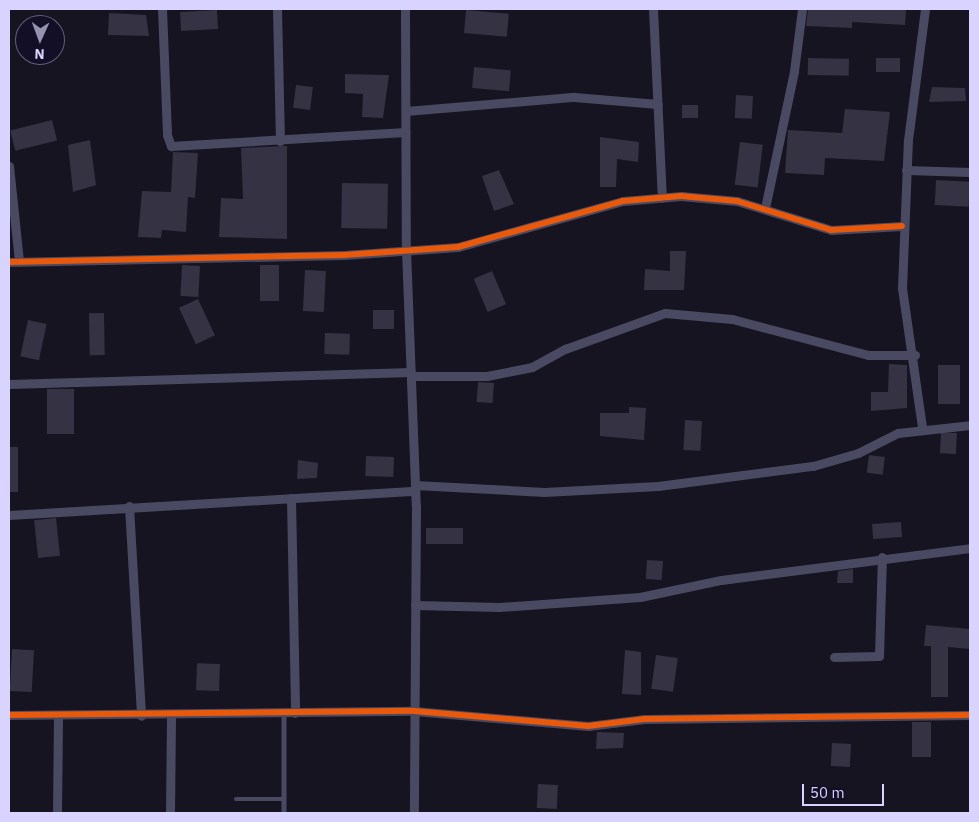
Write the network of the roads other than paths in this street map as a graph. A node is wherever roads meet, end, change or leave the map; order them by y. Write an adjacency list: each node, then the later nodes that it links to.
1 (162, 9): 10 (street)
2 (277, 9): 10 (street)
3 (405, 9): 8 (street)
4 (653, 9): 7 (street)
5 (802, 9): 15 (street)
6 (925, 9): 12 (street)
7 (658, 104): 8 (street); 14 (street)
8 (406, 111): 9 (street)
9 (406, 132): 10 (street); 17 (street)
10 (280, 141)
11 (9, 166): 19 (street)
12 (906, 170): 13 (street); 16 (street)
13 (970, 172)
14 (662, 198): 15 (street); 17 (street)
15 (765, 208): 16 (street)
16 (902, 226): 20 (street)
17 (406, 250): 19 (street); 21 (street)
18 (9, 262): 19 (street)
19 (19, 262)
20 (915, 355): 21 (street); 24 (street)
21 (411, 374): 22 (street); 25 (street)
22 (9, 384)
23 (970, 425): 24 (street)
24 (922, 427): 25 (street)
25 (415, 488): 26 (street); 31 (street)
26 (291, 498): 27 (street); 35 (street)
27 (129, 506): 28 (street); 39 (street)
28 (9, 515)
29 (970, 548): 30 (street)
30 (882, 557): 31 (street); 32 (street)
31 (415, 605): 33 (street)
32 (834, 657)
33 (414, 711): 35 (street); 38 (street); 46 (street)
34 (284, 713): 35 (street); 40 (street); 42 (lane)
35 (295, 713)
36 (9, 715): 37 (street)
37 (58, 715): 39 (street); 43 (street)
38 (970, 715)
39 (141, 716): 40 (street)
40 (171, 716): 44 (street)
41 (236, 799): 42 (lane)
42 (284, 799): 45 (lane)
43 (57, 813)
44 (170, 813)
45 (284, 813)
46 (414, 813)

